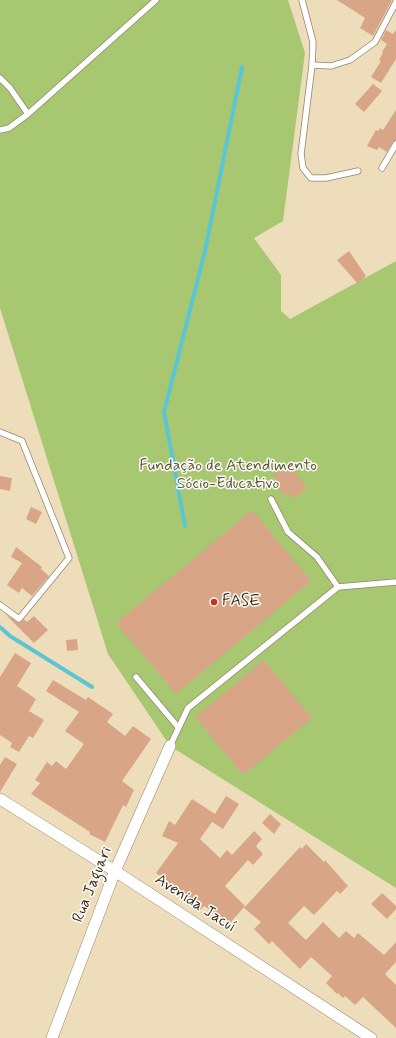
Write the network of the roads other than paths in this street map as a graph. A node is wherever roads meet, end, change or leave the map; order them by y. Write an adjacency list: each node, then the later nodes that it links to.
1 (156, 0): 6 (lane)
2 (302, 0): 4 (lane)
3 (396, 2): 4 (lane)
4 (312, 64): 10 (lane)
5 (0, 78): 6 (lane)
6 (28, 114): 7 (lane)
7 (0, 130)
8 (396, 144): 9 (lane)
9 (382, 168)
10 (358, 171)
11 (0, 432): 15 (lane)
12 (271, 499): 14 (lane)
13 (396, 582): 14 (lane)
14 (338, 587): 17 (lane)
15 (0, 605)
16 (136, 677): 17 (lane)
17 (178, 727): 18 (lane)
18 (170, 746): 20 (street, Rua Jaguari)
19 (0, 799): 20 (street, Avenida Jacuí)
20 (115, 871): 21 (street, Rua Jaguari); 22 (street, Avenida Jacuí)
21 (52, 1038)
22 (371, 1038)

